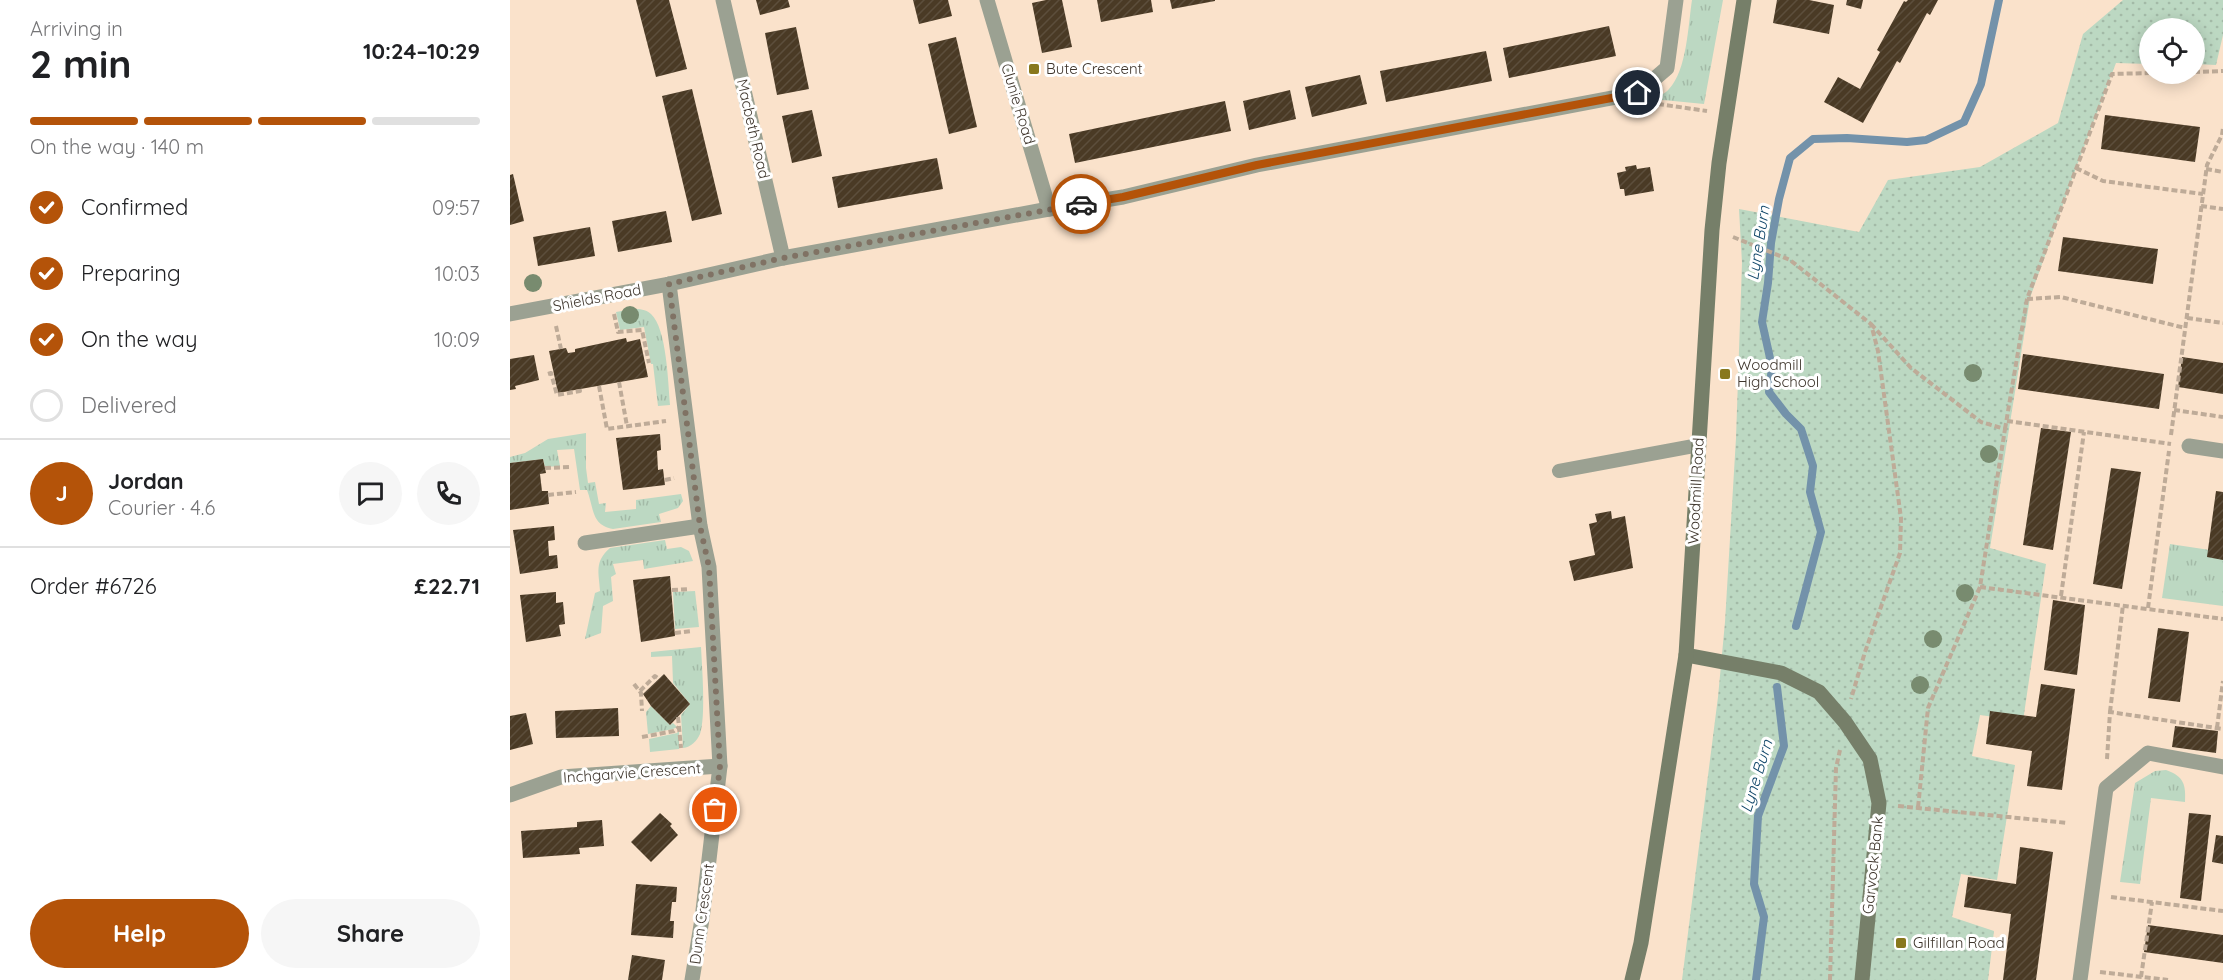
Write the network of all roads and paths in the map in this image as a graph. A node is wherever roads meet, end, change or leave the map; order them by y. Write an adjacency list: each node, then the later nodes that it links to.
1 (723, 0): 19 (street, Macbeth Road)
2 (987, 0): 16 (street, Clunie Road)
3 (1676, 0): 8 (street)
4 (1744, 0): 18 (street, Woodmill Road)
5 (2223, 71): 6 (path)
6 (2205, 72)
7 (2139, 73): 11 (path)
8 (1638, 93): 9 (path); 16 (street, Shields Road)
9 (1708, 111)
10 (2223, 128): 12 (path)
11 (2076, 168): 14 (path); 21 (path)
12 (2206, 170): 13 (path); 14 (path)
13 (2223, 172)
14 (2203, 194): 15 (path)
15 (2201, 206): 17 (path); 24 (path)
16 (1049, 209): 19 (street, Shields Road)
17 (2223, 209)
18 (1712, 230): 27 (path); 43 (street, Woodmill Road)
19 (783, 258): 20 (street, Shields Road)
20 (669, 284): 23 (street, Shields Road); 37 (street, Dunn Crescent)
21 (2027, 299): 28 (path); 38 (path)
22 (613, 308): 30 (path)
23 (510, 314)
24 (2187, 318): 26 (path); 28 (path)
25 (554, 319): 29 (path)
26 (2223, 323)
27 (1871, 324): 40 (path); 66 (path)
28 (2185, 328): 35 (path)
29 (561, 349)
30 (649, 363)
31 (548, 374): 34 (path)
32 (619, 382): 39 (path)
33 (599, 386): 39 (path)
34 (579, 388)
35 (2175, 410): 36 (path); 42 (path)
36 (2223, 417)
37 (685, 418): 39 (path); 51 (street, Dunn Crescent)
38 (2007, 421): 40 (path); 41 (path)
39 (627, 426)
40 (2005, 429): 53 (path)
41 (2084, 432): 42 (path); 54 (path)
42 (2170, 444): 44 (path); 56 (path)
43 (1699, 445): 48 (lane); 58 (street, Woodmill Road)
44 (2189, 446): 45 (street)
45 (2223, 451)
46 (572, 467): 47 (path)
47 (545, 468)
48 (1559, 471)
49 (576, 492): 50 (path)
50 (549, 495)
51 (700, 526): 52 (street); 71 (street, Dunn Crescent)
52 (585, 543)
53 (1980, 587): 54 (path); 75 (path)
54 (2061, 596): 55 (path)
55 (2122, 605): 56 (path); 64 (path)
56 (2148, 608): 57 (path)
57 (2223, 618)
58 (1686, 655): 66 (street, Garvock Bank); 83 (street, Woodmill Road)
59 (659, 679): 62 (path)
60 (2223, 681): 68 (path)
61 (634, 684): 62 (path)
62 (640, 691): 63 (path)
63 (642, 711)
64 (2110, 712)
65 (678, 717): 67 (path)
66 (1845, 722): 74 (street, Garvock Bank); 84 (path)
67 (679, 727): 69 (path); 70 (path)
68 (2217, 728)
69 (642, 737)
70 (681, 748)
71 (720, 766): 73 (street, Inchgarvie Crescent); 82 (street, Dunn Crescent)
72 (2223, 766): 77 (street)
73 (510, 795)
74 (1880, 803): 75 (path); 85 (street, Garvock Bank)
75 (1918, 808): 76 (path)
76 (2068, 823)
77 (2091, 894): 78 (path); 80 (street)
78 (2152, 902): 79 (path); 81 (path)
79 (2223, 911)
80 (2080, 975): 81 (path)
81 (2141, 977): 86 (path)
82 (692, 980)
83 (1632, 980)
84 (1830, 980)
85 (1862, 980)
86 (2168, 980)

